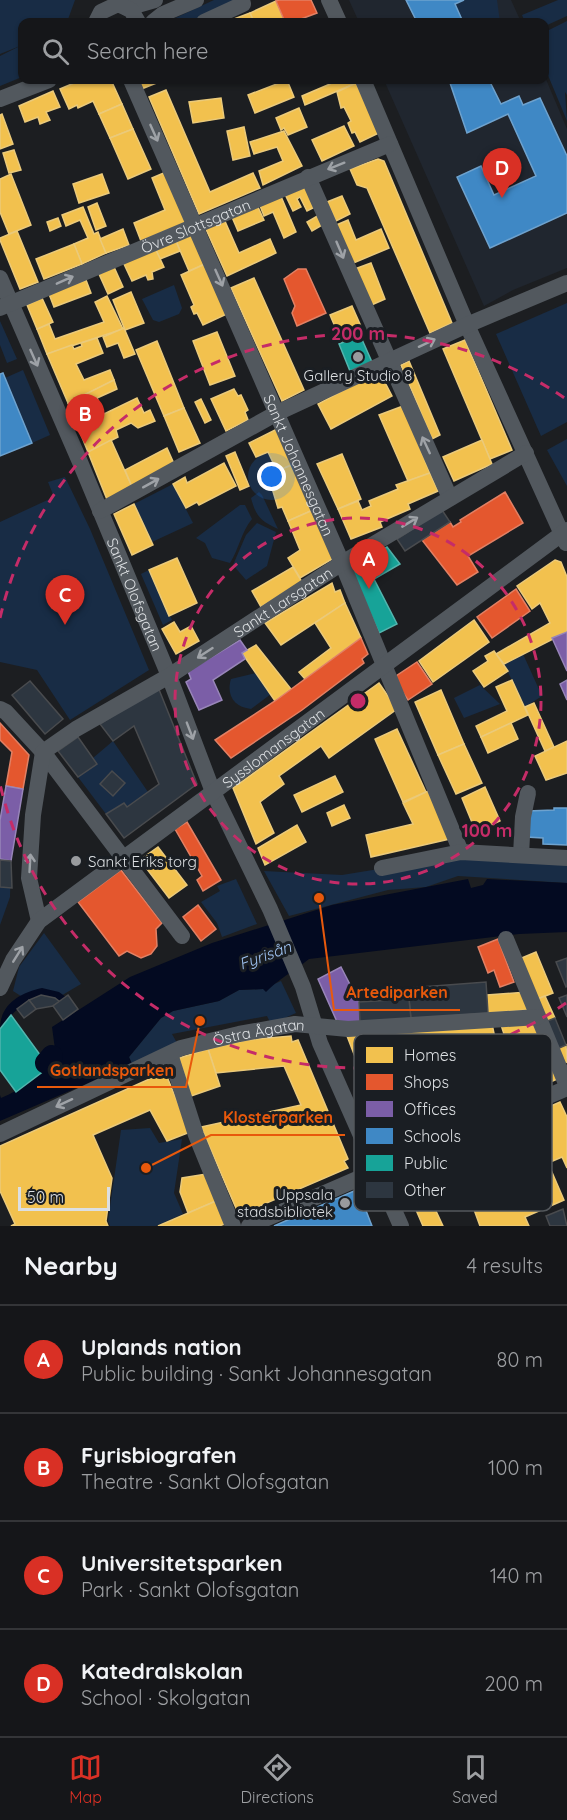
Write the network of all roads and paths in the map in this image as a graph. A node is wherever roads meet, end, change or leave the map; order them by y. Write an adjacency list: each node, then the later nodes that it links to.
1 (155, 0): 5 (street)
2 (196, 0): 8 (street)
3 (242, 0): 9 (street)
4 (329, 0): 10 (street)
5 (120, 4): 6 (street); 7 (street)
6 (99, 12)
7 (134, 18)
8 (163, 18)
9 (213, 18)
10 (337, 18)
11 (39, 84): 14 (street)
12 (133, 84): 17 (street, Sankt Johannesgatan, one-way to 17)
13 (365, 84): 15 (street)
14 (0, 99)
15 (390, 144): 16 (street, Övre Slottsgatan, one-way to 16); 21 (street)
16 (308, 177): 17 (street, Övre Slottsgatan); 22 (street, one-way to 22)
17 (195, 224): 20 (street, Övre Slottsgatan, one-way to 17); 23 (street, Sankt Johannesgatan, one-way to 23)
18 (0, 278): 20 (street, Sankt Olofsgatan)
19 (567, 283): 21 (street)
20 (6, 306): 26 (street, Sankt Olofsgatan, one-way to 26)
21 (467, 325): 22 (street, one-way to 21); 24 (street)
22 (388, 362): 23 (street); 25 (street, one-way to 22)
23 (277, 413): 26 (street, one-way to 23); 28 (street, Sankt Johannesgatan)
24 (526, 453): 25 (street, Sankt Larsgatan); 27 (street)
25 (450, 498): 28 (street, Sankt Larsgatan, one-way to 25)
26 (100, 511): 30 (street, Sankt Olofsgatan)
27 (566, 534): 29 (street, Sysslomansgatan)
28 (342, 563): 29 (street, Sankt Johannesgatan); 30 (street, Sankt Larsgatan, one-way to 30)
29 (385, 666): 33 (street, Sysslomansgatan); 35 (street, Sankt Johannesgatan)
30 (169, 676): 32 (street, Sankt Larsgatan); 33 (street, Sankt Olofsgatan, one-way to 33)
31 (0, 709): 32 (street)
32 (43, 752): 38 (street); 40 (street, one-way to 32)
33 (213, 792): 38 (street, Sysslomansgatan); 45 (street, Sankt Olofsgatan)
34 (528, 793): 36 (street)
35 (461, 852): 36 (street); 39 (street)
36 (521, 855): 37 (street)
37 (567, 858)
38 (125, 859): 40 (street, Sysslomansgatan); 41 (street)
39 (382, 868)
40 (39, 921): 43 (street, one-way to 40)
41 (182, 936)
42 (506, 939): 44 (street)
43 (0, 988)
44 (538, 1017): 45 (street, Östra Ågatan); 46 (street)
45 (317, 1028): 48 (street, Östra Ågatan); 51 (street)
46 (545, 1034)
47 (552, 1051): 49 (street)
48 (170, 1054): 52 (street, Östra Ågatan, one-way to 52); 55 (street)
49 (567, 1087): 50 (street)
50 (552, 1094)
51 (354, 1117)
52 (0, 1134)
53 (354, 1180): 56 (street)
54 (395, 1211): 57 (street)
55 (233, 1226)
56 (249, 1226)
57 (401, 1226)

